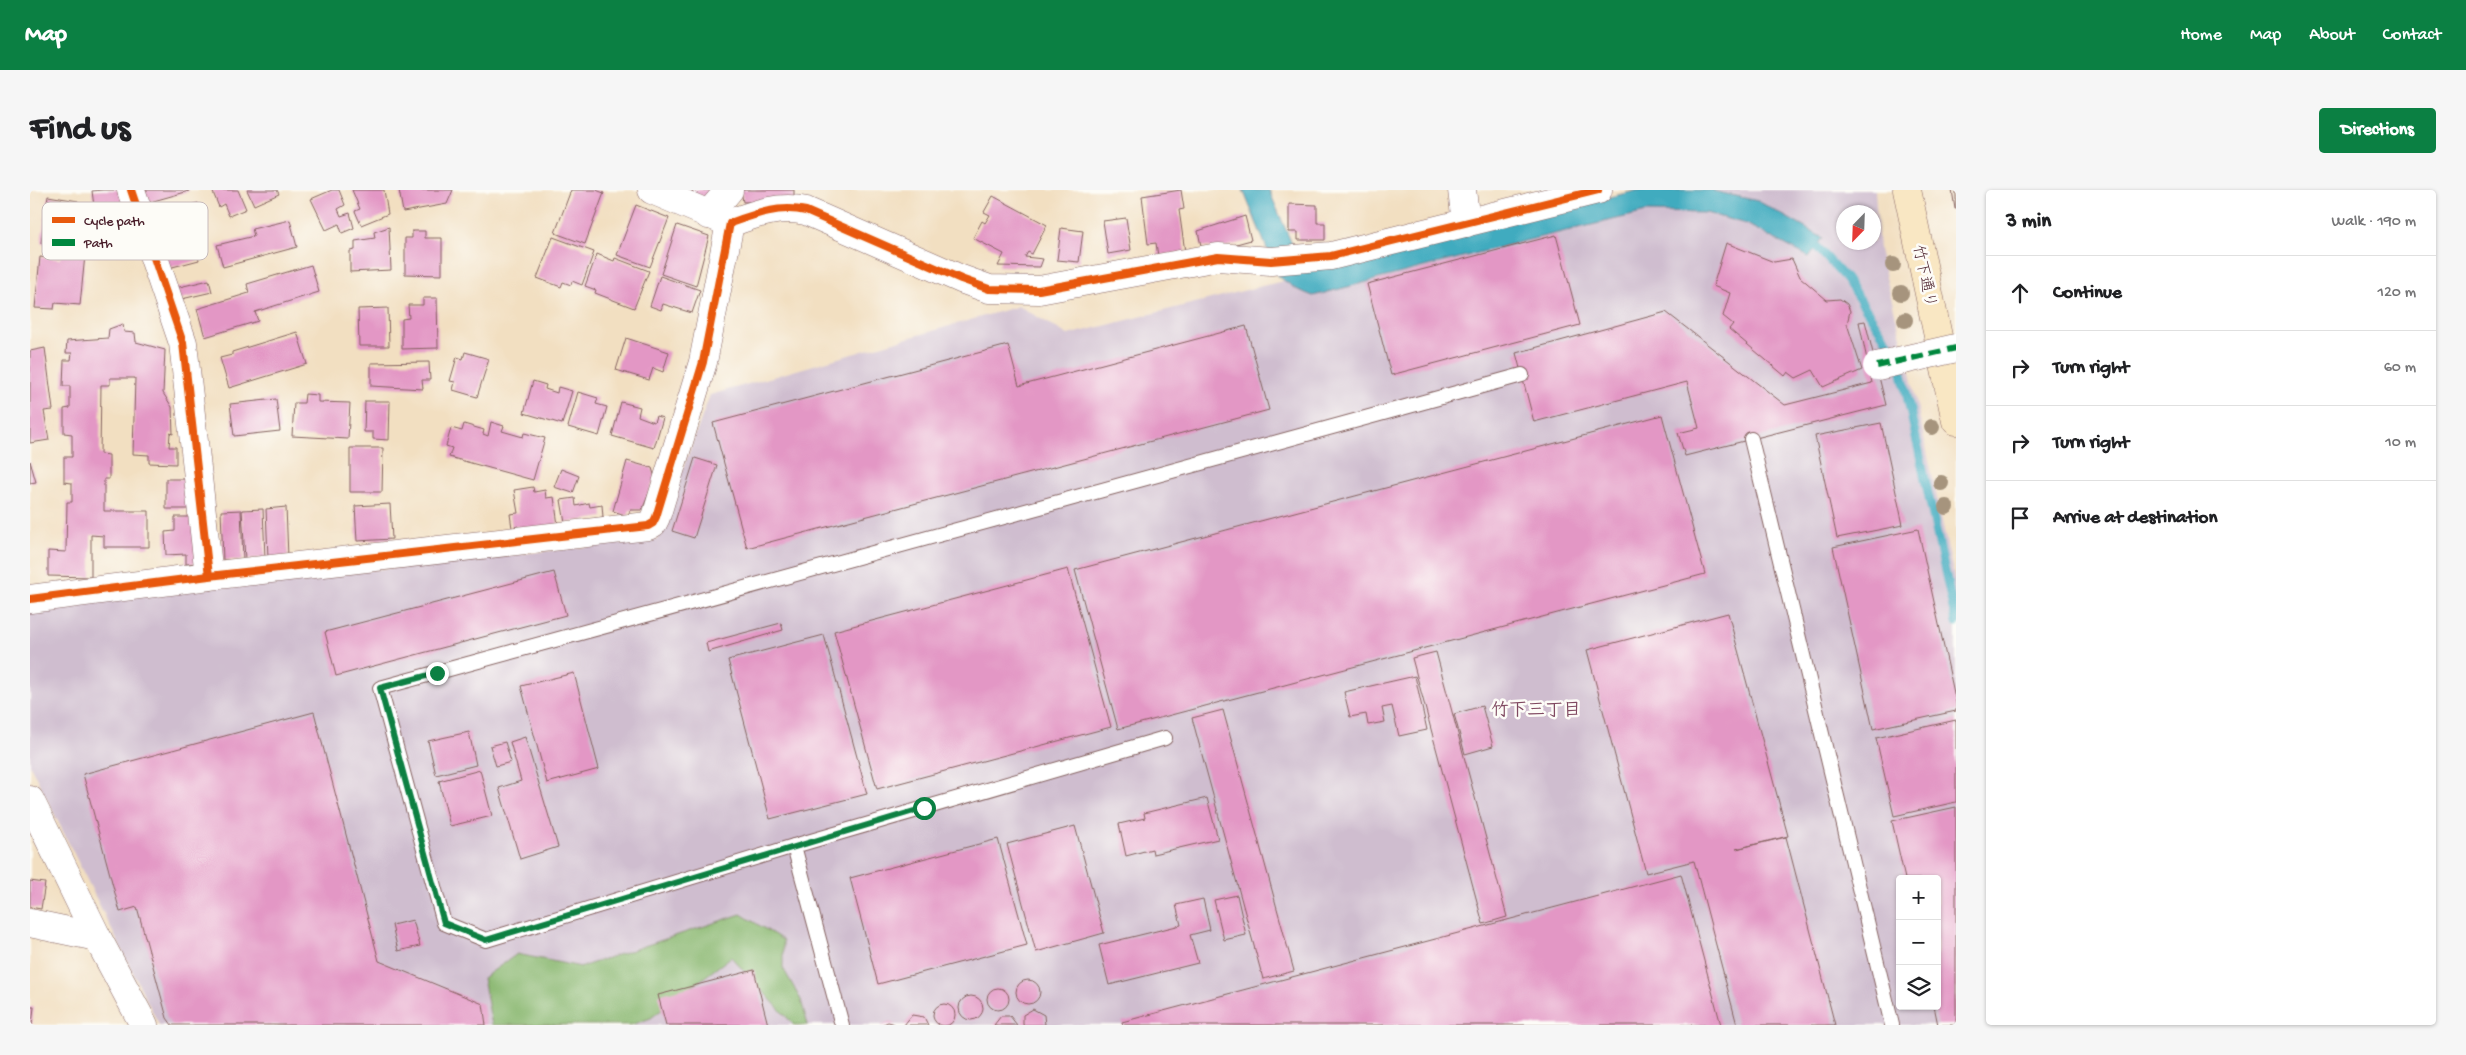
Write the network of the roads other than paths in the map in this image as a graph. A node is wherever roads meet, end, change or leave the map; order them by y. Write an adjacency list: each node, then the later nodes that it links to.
1 (131, 190): 7 (street)
2 (652, 190): 8 (street)
3 (728, 190): 8 (street)
4 (1462, 190): 9 (street)
5 (1598, 190): 9 (street)
6 (1907, 190): 14 (main road, 竹下通り)
7 (135, 202)
8 (719, 219): 9 (street); 16 (street)
9 (1466, 223)
10 (155, 260): 16 (street)
11 (1956, 348): 12 (street, bridge)
12 (1877, 366)
13 (1522, 375): 20 (lane)
14 (1956, 421)
15 (1751, 439): 25 (lane)
16 (209, 576): 17 (street)
17 (30, 599)
18 (1165, 738): 20 (lane)
19 (30, 800): 22 (street)
20 (794, 846): 24 (lane)
21 (30, 924): 22 (street)
22 (97, 937): 23 (street)
23 (144, 1025)
24 (842, 1025)
25 (1892, 1025)

